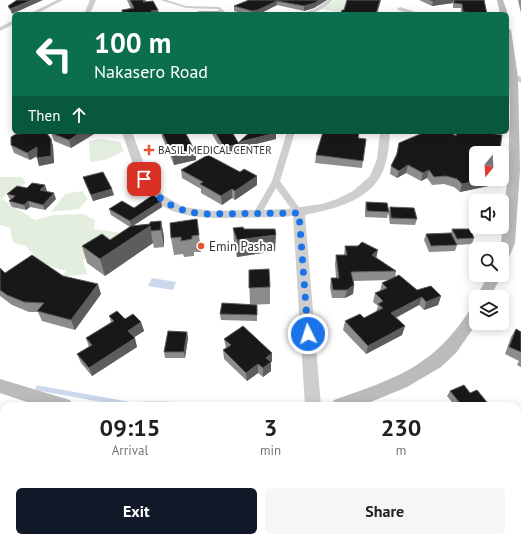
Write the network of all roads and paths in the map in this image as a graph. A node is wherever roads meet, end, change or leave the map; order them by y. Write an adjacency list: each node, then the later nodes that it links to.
1 (61, 0): 7 (street)
2 (93, 0): 8 (street)
3 (162, 0): 9 (street)
4 (331, 0): 10 (street)
5 (500, 0): 12 (main road)
6 (400, 8): 11 (street)
7 (36, 12)
8 (88, 12)
9 (223, 12)
10 (310, 12)
11 (411, 12)
12 (503, 12)
13 (12, 23): 14 (street)
14 (0, 29)
15 (509, 43): 16 (main road)
16 (514, 76): 17 (main road)
17 (518, 89): 24 (main road)
18 (128, 134): 23 (street)
19 (290, 134): 21 (street)
20 (385, 134): 22 (street)
21 (276, 181): 22 (street); 23 (street)
22 (299, 213): 23 (street); 28 (street)
23 (257, 214)
24 (508, 242)
25 (469, 326): 29 (main road)
26 (0, 386): 27 (main road)
27 (51, 402)
28 (313, 402)
29 (350, 402)

